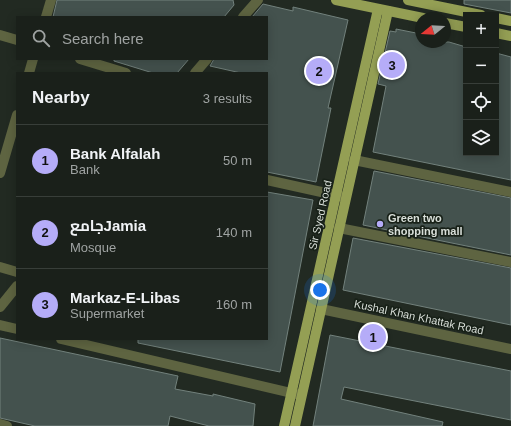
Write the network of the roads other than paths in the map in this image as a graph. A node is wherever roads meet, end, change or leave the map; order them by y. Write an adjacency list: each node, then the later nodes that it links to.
1 (51, 0): 7 (street)
2 (258, 0): 8 (street)
3 (336, 0): 5 (main road)
4 (408, 0): 6 (main road)
5 (383, 10): 9 (main road); 25 (main road, Sir Syed Road); 29 (main road, Sir Syed Road)
6 (466, 12)
7 (46, 16)
8 (244, 16)
9 (415, 16)
10 (499, 19): 11 (main road)
11 (511, 21)
12 (451, 24): 13 (main road)
13 (463, 26)
14 (499, 34): 16 (main road)
15 (0, 35): 17 (street)
16 (511, 36)
17 (16, 40)
18 (33, 60): 21 (street)
19 (83, 60): 22 (street)
20 (206, 60): 23 (street)
21 (29, 72)
22 (123, 72)
23 (197, 72)
24 (16, 118): 26 (street)
25 (354, 160): 28 (street); 29 (main road, Sir Syed Road)
26 (0, 173)
27 (268, 180): 29 (street)
28 (511, 192)
29 (341, 197): 30 (main road, Sir Syed Road); 41 (main road, Sir Syed Road)
30 (339, 228): 31 (street); 36 (main road, Sir Syed Road)
31 (511, 262)
32 (0, 267): 33 (street)
33 (16, 272)
34 (16, 287): 35 (street)
35 (0, 306)
36 (321, 308): 40 (street, Kushal Khan Khattak Road); 41 (main road, Sir Syed Road)
37 (0, 325): 38 (street)
38 (16, 329)
39 (65, 340): 41 (street)
40 (511, 349)
41 (297, 394): 44 (main road, Sir Syed Road); 45 (main road, Sir Syed Road)
42 (0, 424): 43 (street)
43 (7, 426)
44 (284, 426)
45 (295, 426)

